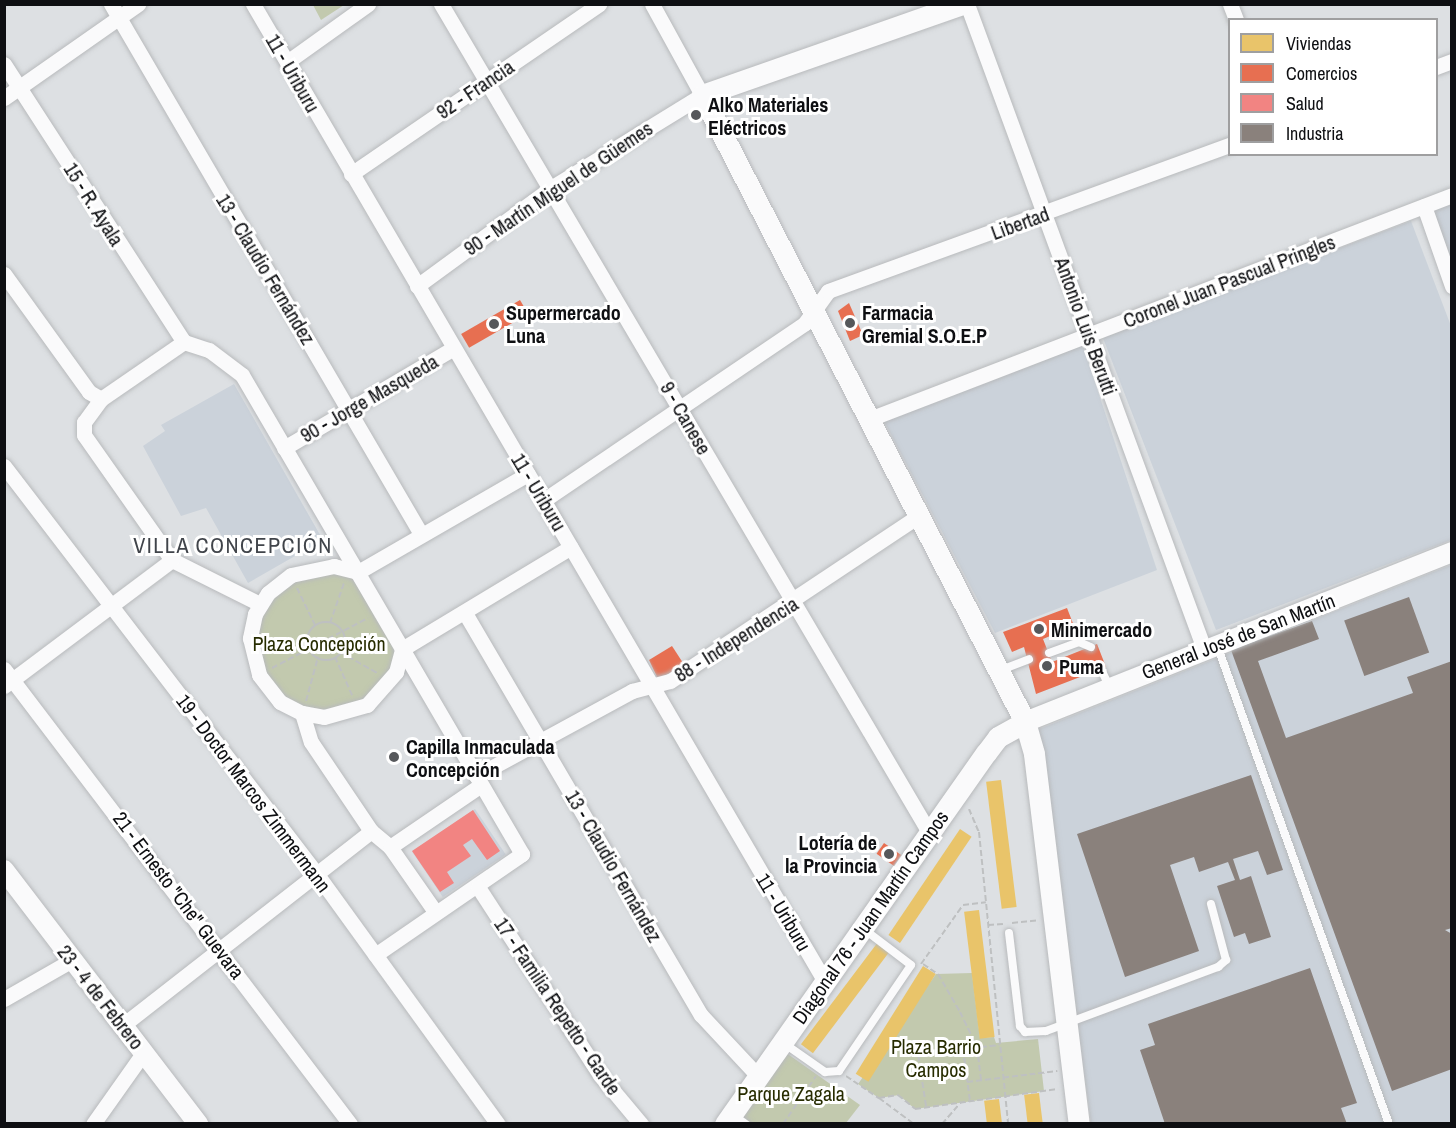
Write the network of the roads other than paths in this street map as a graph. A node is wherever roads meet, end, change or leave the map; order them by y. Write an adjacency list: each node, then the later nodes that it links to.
1 (111, 4): 9 (street, 13 - Claudio Fernández)
2 (138, 4): 9 (street)
3 (253, 4): 11 (street, 11 - Uriburu)
4 (368, 4): 11 (street)
5 (441, 4): 14 (street, 9 - Canese)
6 (599, 4): 14 (street, 92 - Francia)
7 (652, 4): 16 (street)
8 (964, 4): 16 (main road); 23 (street, Antonio Luis Berutti)
9 (118, 18): 15 (street); 33 (street, 13 - Claudio Fernández)
10 (1452, 61): 13 (street)
11 (287, 62): 19 (street, 11 - Uriburu)
12 (4, 64): 15 (street, 15 - R. Ayala)
13 (1438, 67)
14 (486, 80): 19 (street, 92 - Francia); 20 (street, 9 - Canese)
15 (20, 86): 17 (street); 29 (street, 15 - R. Ayala)
16 (702, 96): 20 (street, 90 - Martín Miguel de Güemes); 27 (main road)
17 (4, 98)
18 (1228, 146): 23 (street, Libertad)
19 (351, 174): 25 (street, 11 - Uriburu)
20 (551, 188): 25 (street, 90 - Martín Miguel de Güemes); 32 (street, 9 - Canese)
21 (1452, 195): 22 (street, Coronel Juan Pascual Pringles)
22 (1424, 206): 26 (street); 28 (street, Coronel Juan Pascual Pringles)
23 (1046, 214): 27 (street, Libertad); 28 (street, Antonio Luis Berutti)
24 (4, 274): 31 (street)
25 (417, 286): 30 (street, 11 - Uriburu)
26 (1452, 286)
27 (816, 308): 32 (street, Libertad); 34 (main road)
28 (1088, 334): 34 (street, Coronel Juan Pascual Pringles); 49 (street, Antonio Luis Berutti)
29 (184, 342): 31 (street); 35 (street)
30 (454, 348): 33 (street, 90 - Jorge Masqueda); 37 (street, 11 - Uriburu)
31 (101, 399): 43 (street)
32 (679, 406): 38 (street, Libertad); 46 (street, 9 - Canese)
33 (351, 411): 35 (street, 90 - Jorge Masqueda); 40 (street, 13 - Claudio Fernández)
34 (872, 418): 39 (main road)
35 (284, 448): 44 (street)
36 (4, 466): 47 (street, 19 - Doctor Marcos Zimmermann)
37 (528, 474): 38 (street, 11 - Uriburu); 40 (street)
38 (544, 500): 41 (street, 11 - Uriburu)
39 (921, 514): 46 (street, 88 - Independencia); 54 (main road)
40 (421, 534): 44 (street)
41 (572, 547): 48 (street); 56 (street, 11 - Uriburu)
42 (1452, 552): 49 (street, General José de San Martín)
43 (172, 560): 45 (street); 47 (street)
44 (354, 570): 45 (street); 51 (street)
45 (260, 604): 57 (street)
46 (794, 604): 56 (street, 88 - Independencia); 62 (street, 9 - Canese)
47 (112, 607): 55 (street); 65 (street, 19 - Doctor Marcos Zimmermann)
48 (465, 613): 51 (street); 59 (street, 13 - Claudio Fernández)
49 (1211, 646): 58 (street, General José de San Martín); 88 (lane)
50 (1091, 647): 52 (lane)
51 (402, 649): 57 (street); 60 (street)
52 (1049, 653)
53 (1029, 659): 54 (lane)
54 (999, 670): 58 (main road)
55 (7, 678): 71 (street, 21 - Ernesto "Che" Guevara)
56 (650, 687): 59 (street, 88 - Independencia); 74 (street, 11 - Uriburu)
57 (302, 713): 61 (street)
58 (1025, 722): 62 (main road, Diagonal 76 - Juan Martín Campos); 76 (main road)
59 (539, 739): 60 (street, 88 - Independencia); 80 (street, 13 - Claudio Fernández)
60 (477, 781): 63 (street, 88 - Independencia); 66 (street)
61 (371, 831): 63 (street); 65 (street)
62 (929, 832): 69 (main road, Diagonal 76 - Juan Martín Campos)
63 (390, 847): 68 (street)
64 (4, 870): 73 (street, 23 - 4 de Febrero)
65 (316, 873): 71 (street); 72 (street, 19 - Doctor Marcos Zimmermann)
66 (478, 887): 68 (street); 86 (street, 17 - Familia Repetto - Garde)
67 (1211, 904): 76 (lane)
68 (434, 910): 72 (street)
69 (861, 928): 74 (main road, Diagonal 76 - Juan Martín Campos); 78 (lane)
70 (1009, 933): 76 (lane)
71 (220, 948): 77 (street); 84 (street, 21 - Ernesto "Che" Guevara)
72 (375, 955): 85 (street, 19 - Doctor Marcos Zimmermann)
73 (72, 960): 75 (street); 77 (street, 23 - 4 de Febrero)
74 (824, 980): 78 (main road, Diagonal 76 - Juan Martín Campos)
75 (4, 999)
76 (1067, 1023): 87 (main road)
77 (123, 1024): 79 (street, 23 - 4 de Febrero)
78 (783, 1043): 80 (main road, Diagonal 76 - Juan Martín Campos)
79 (144, 1052): 82 (street); 83 (street, 23 - 4 de Febrero)
80 (759, 1077): 81 (main road, Diagonal 76 - Juan Martín Campos)
81 (734, 1121)
82 (93, 1124)
83 (198, 1124)
84 (350, 1124)
85 (498, 1124)
86 (641, 1124)
87 (1079, 1124)
88 (1389, 1124)

